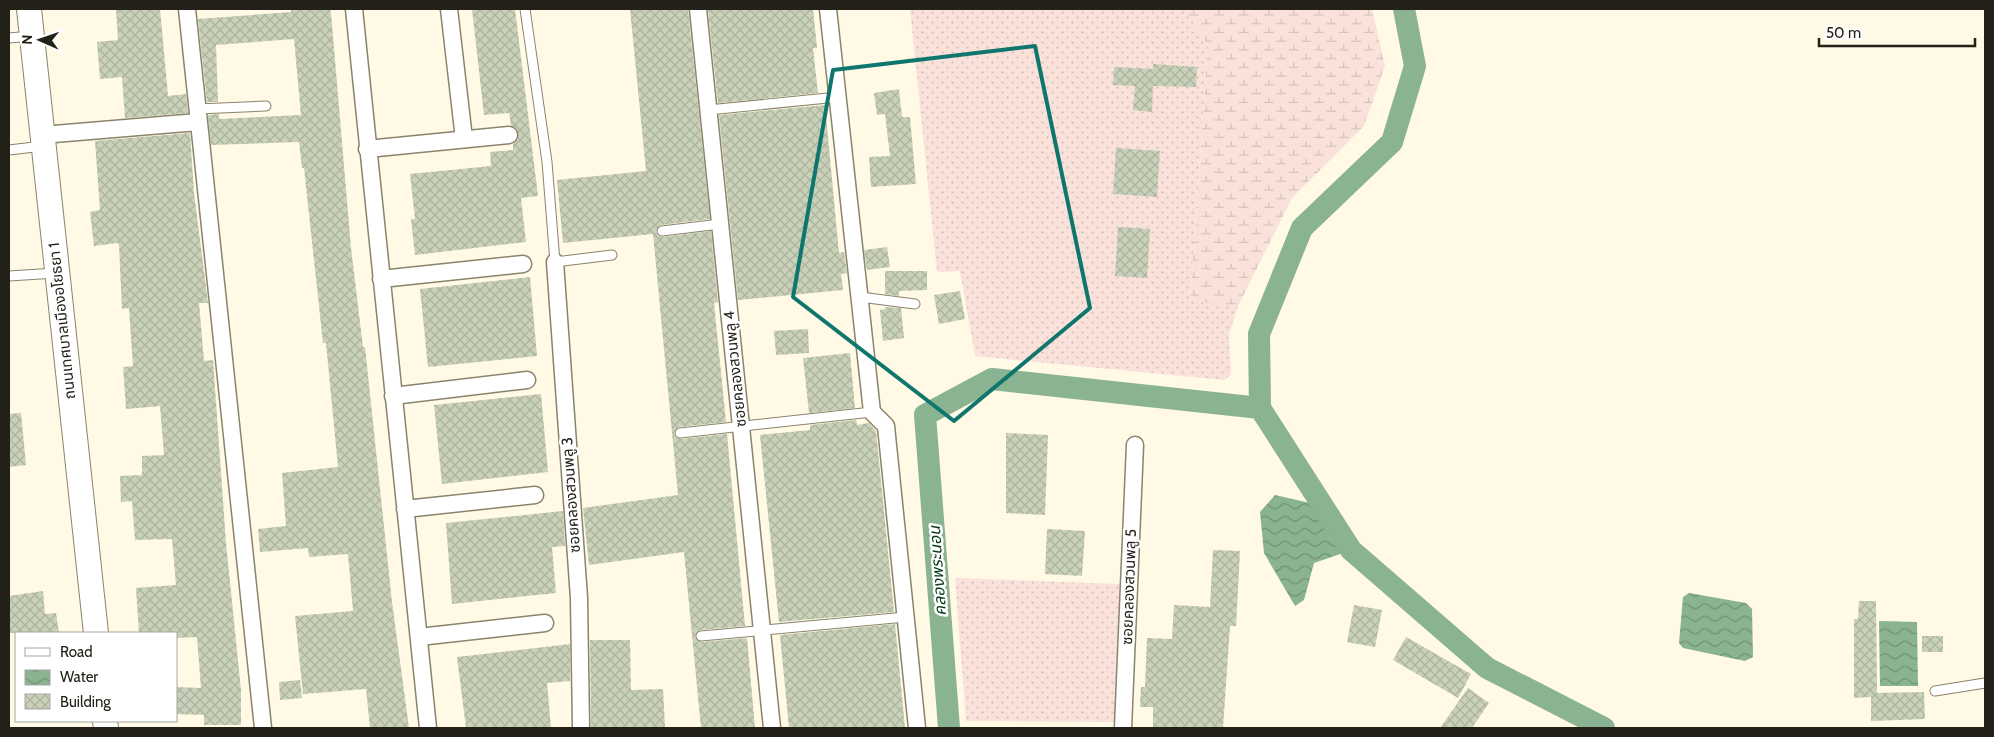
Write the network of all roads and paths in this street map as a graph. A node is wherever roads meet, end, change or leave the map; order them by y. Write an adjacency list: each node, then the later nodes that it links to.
1 (29, 9): 8 (main road, ถนนเทศบาลเมืองอโยธยา 1)
2 (187, 9): 13 (street)
3 (354, 9): 17 (street)
4 (449, 9): 15 (street)
5 (525, 9): 22 (lane)
6 (698, 9): 12 (street, ซอยคลองสวนพลู 4)
7 (828, 9): 10 (street)
8 (32, 36): 9 (lane); 16 (main road, ถนนเทศบาลเมืองอโยธยา 1)
9 (9, 38)
10 (838, 97): 12 (lane); 27 (street)
11 (266, 106): 13 (lane)
12 (708, 110): 19 (street, ซอยคลองสวนพลู 4)
13 (197, 115): 16 (street); 45 (street)
14 (509, 135): 15 (street)
15 (464, 139): 17 (street)
16 (43, 141): 18 (lane); 24 (main road, ถนนเทศบาลเมืองอโยธยา 1)
17 (367, 149): 26 (street)
18 (9, 150)
19 (720, 224): 20 (lane); 32 (street, ซอยคลองสวนพลู 4)
20 (662, 231)
21 (612, 256): 22 (lane)
22 (555, 262): 47 (street, ซอยคลองสวนพลู 3)
23 (523, 264): 26 (street)
24 (57, 273): 25 (lane); 40 (main road, ถนนเทศบาลเมืองอโยธยา 1)
25 (9, 276)
26 (381, 279): 30 (street)
27 (860, 297): 28 (lane); 31 (street)
28 (915, 304)
29 (526, 380): 30 (street)
30 (393, 396): 36 (street)
31 (872, 412): 32 (lane); 37 (street)
32 (741, 426): 33 (lane); 39 (street, ซอยคลองสวนพลู 4)
33 (680, 433)
34 (1135, 445): 50 (street, ซอยคลองสวนพลู 5)
35 (535, 495): 36 (street)
36 (405, 509): 42 (street)
37 (906, 617): 39 (lane); 49 (street)
38 (546, 622): 42 (street)
39 (762, 631): 41 (lane); 48 (street, ซอยคลองสวนพลู 4)
40 (96, 632)
41 (702, 636)
42 (418, 637): 46 (street)
43 (1985, 684): 44 (lane)
44 (1935, 691)
45 (263, 728)
46 (428, 728)
47 (580, 728)
48 (772, 728)
49 (917, 728)
50 (1123, 728)

